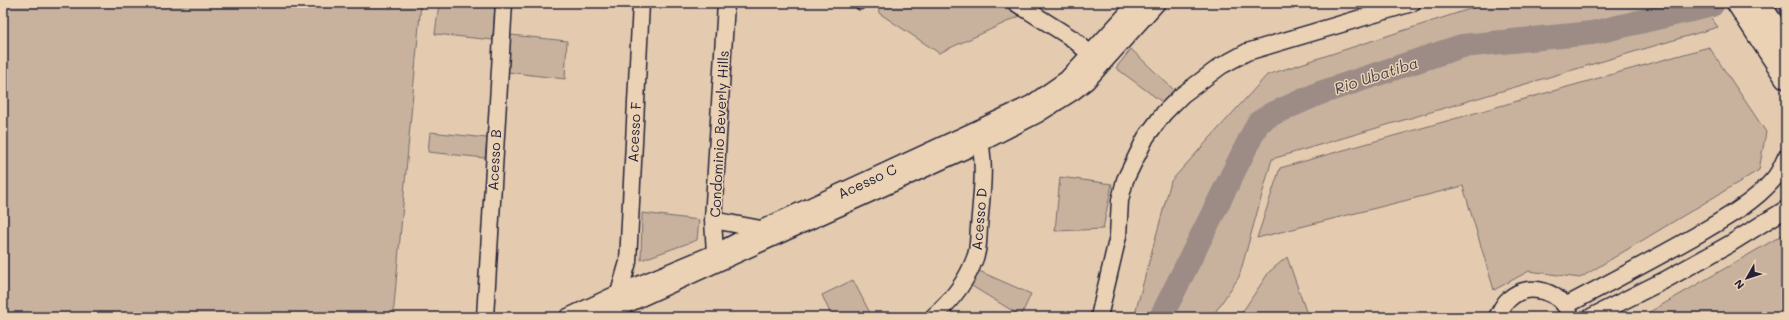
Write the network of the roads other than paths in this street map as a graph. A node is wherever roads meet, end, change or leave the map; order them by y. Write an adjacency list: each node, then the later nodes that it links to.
1 (504, 3): 24 (street, Acesso B)
2 (641, 3): 20 (street, Acesso F)
3 (726, 3): 17 (street, Condominio Beverly Hills)
4 (1016, 3): 11 (street)
5 (1137, 3): 11 (street, Acesso C)
6 (1157, 3): 12 (street, Acesso C)
7 (1412, 3): 28 (street)
8 (1738, 3): 10 (highway)
9 (1758, 3): 10 (highway)
10 (1779, 45): 13 (highway)
11 (1091, 53): 12 (street); 14 (street, Acesso C)
12 (1102, 65): 14 (street, Acesso C)
13 (1786, 78)
14 (979, 137): 18 (street, Acesso C); 19 (street, Acesso C); 27 (street, Acesso D)
15 (1786, 157): 23 (street)
16 (1786, 209): 30 (street)
17 (713, 220): 18 (street); 19 (street, Condominio Beverly Hills)
18 (761, 229): 19 (street, Acesso C)
19 (717, 258): 21 (street, Acesso C)
20 (628, 262): 21 (street); 22 (street, Acesso F)
21 (650, 288): 22 (street, Acesso C)
22 (620, 300): 25 (street, Acesso C); 26 (street, Acesso C)
23 (1568, 311): 29 (street)
24 (485, 317)
25 (568, 317)
26 (599, 317)
27 (933, 317)
28 (1099, 317)
29 (1497, 317)
30 (1591, 317)

